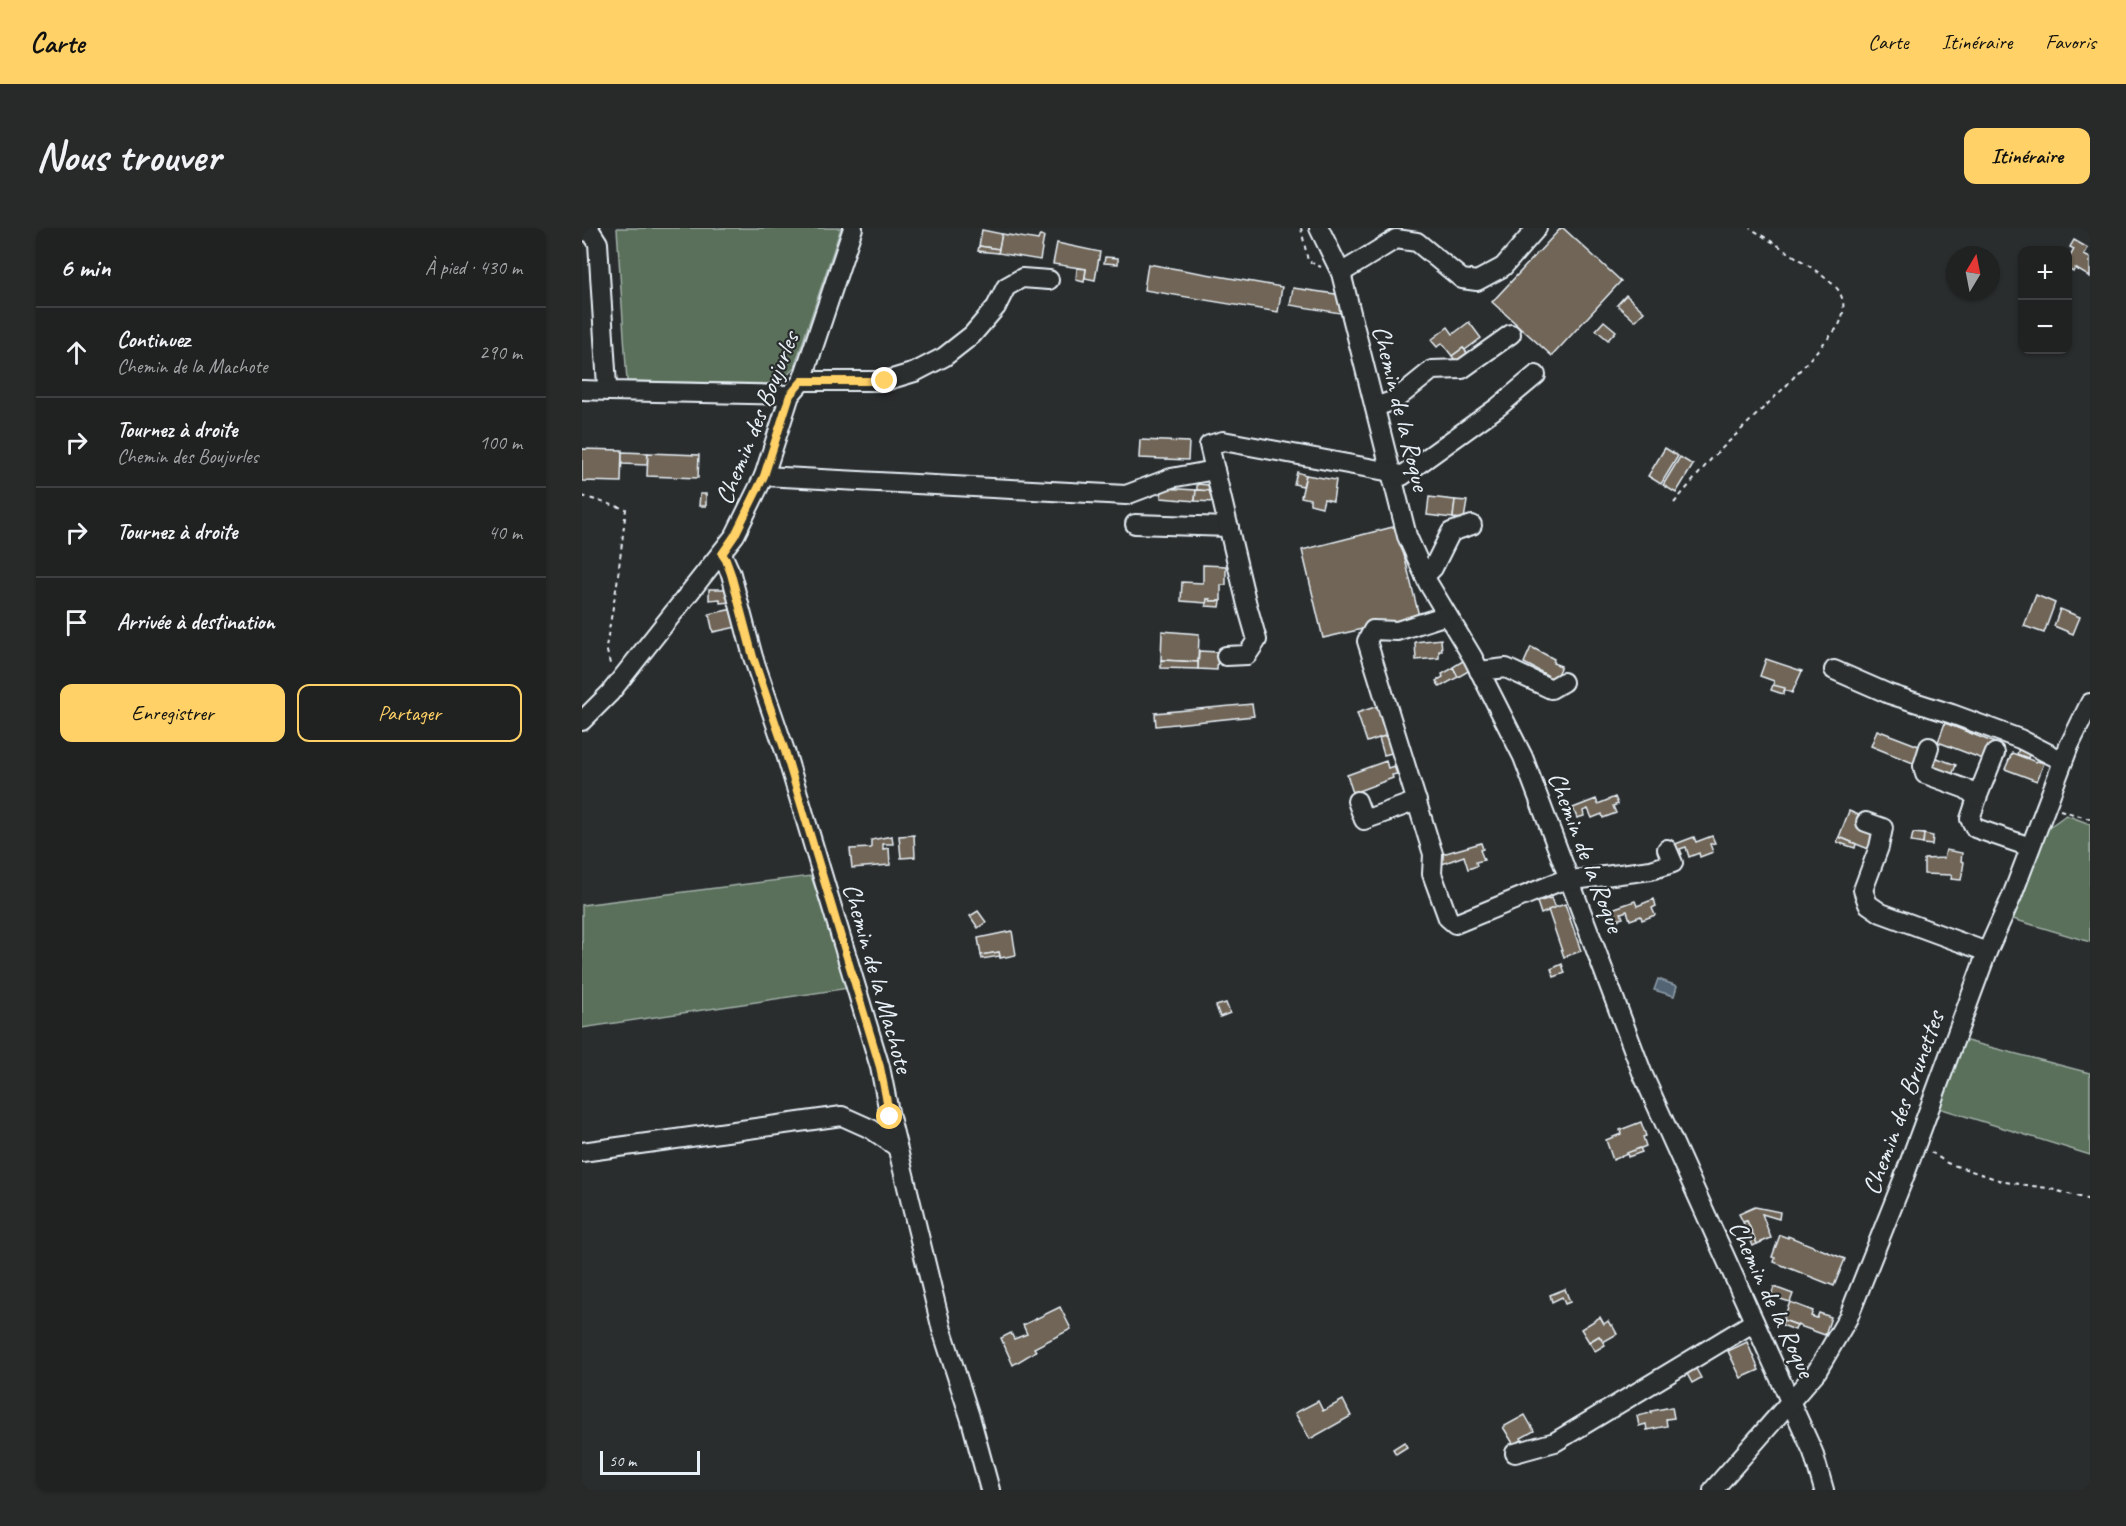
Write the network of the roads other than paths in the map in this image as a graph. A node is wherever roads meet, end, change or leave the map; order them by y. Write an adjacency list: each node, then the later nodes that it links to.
1 (853, 228): 9 (street, Chemin des Boujurles)
2 (1320, 228): 5 (street, Chemin de la Roque)
3 (1537, 228): 5 (street)
4 (582, 231): 11 (street)
5 (1341, 273): 13 (street, Chemin de la Roque)
6 (1048, 280): 9 (street)
7 (1511, 334): 13 (street)
8 (1536, 375): 15 (street)
9 (802, 381): 12 (street, Chemin des Boujurles)
10 (582, 390): 11 (street)
11 (610, 391): 12 (street)
12 (790, 395): 16 (street, Chemin des Boujurles)
13 (1375, 407): 15 (street, Chemin de la Roque)
14 (1215, 470): 15 (street); 16 (street); 19 (street)
15 (1391, 472): 21 (street, Chemin de la Roque)
16 (764, 476): 20 (street, Chemin des Boujurles)
17 (1136, 524): 19 (street)
18 (1472, 525): 21 (street)
19 (1228, 527): 23 (street)
20 (722, 554): 28 (street, Chemin des Boujurles); 40 (street, Chemin de la Machote)
21 (1425, 576): 22 (street, Chemin de la Roque)
22 (1447, 615): 24 (street, Chemin de la Roque); 34 (street)
23 (1226, 656)
24 (1479, 670): 26 (street); 38 (street, Chemin de la Roque)
25 (1834, 670): 31 (street)
26 (1563, 682)
27 (2090, 703): 31 (street, Chemin des Brunettes)
28 (582, 721)
29 (1929, 747): 32 (street)
30 (1995, 753): 32 (street)
31 (2063, 761): 36 (street, Chemin des Brunettes)
32 (1977, 798): 36 (street)
33 (1357, 801): 34 (street)
34 (1417, 801): 38 (street)
35 (1866, 822): 39 (street)
36 (2030, 847): 39 (street, Chemin des Brunettes)
37 (1667, 849): 38 (street)
38 (1570, 882): 42 (street, Chemin de la Roque)
39 (1987, 952): 43 (street, Chemin des Brunettes)
40 (897, 1147): 41 (street); 45 (street, Chemin de la Machote)
41 (582, 1152)
42 (1754, 1322): 43 (street, Chemin de la Roque); 44 (street)
43 (1790, 1400): 46 (street, Chemin des Brunettes); 47 (street, Chemin de la Roque)
44 (1515, 1453)
45 (990, 1490)
46 (1713, 1490)
47 (1824, 1490)

